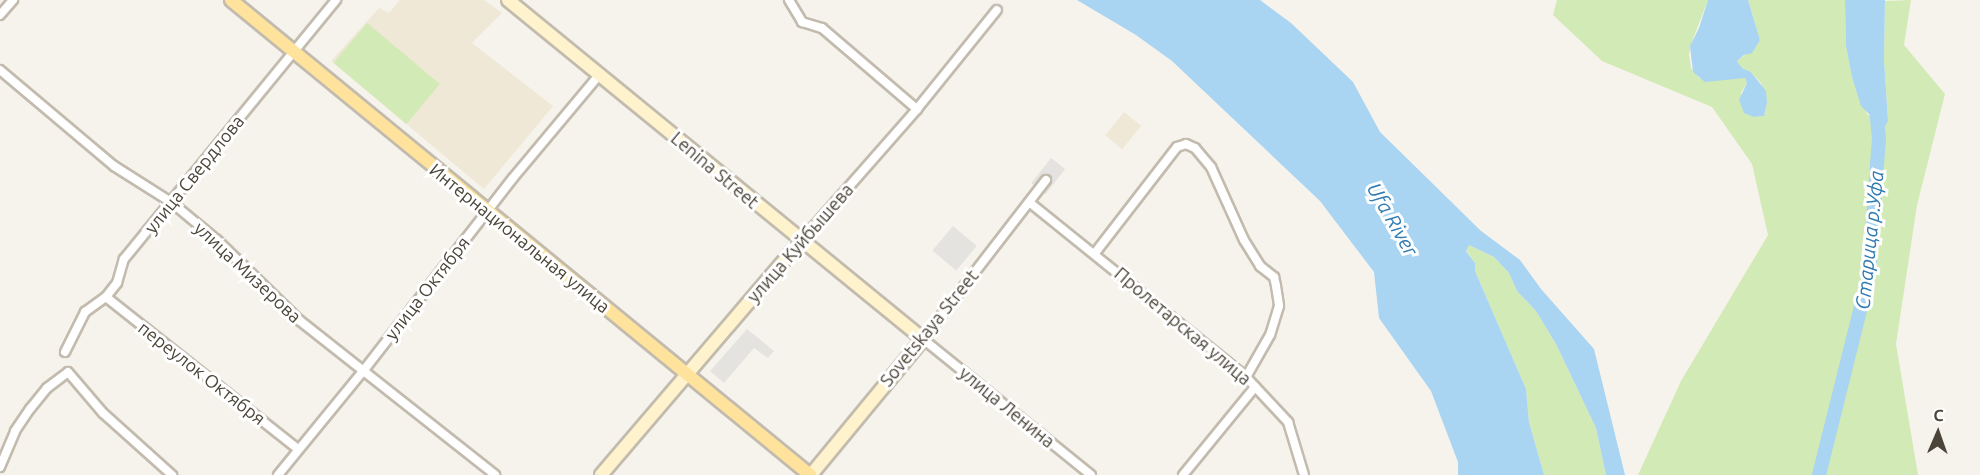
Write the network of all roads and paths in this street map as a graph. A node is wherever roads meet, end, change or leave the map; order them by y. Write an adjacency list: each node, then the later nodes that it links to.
1 (13, 0): 7 (street)
2 (231, 0): 8 (main road, Интернациональная улица)
3 (336, 0): 8 (street, улица Свердлова)
4 (508, 0): 10 (main road, Lenina Street)
5 (789, 0): 11 (street)
6 (998, 10): 11 (street, улица Куйбышева)
7 (0, 15)
8 (294, 52): 13 (street, улица Свердлова); 15 (main road, Интернациональная улица)
9 (0, 70): 13 (street, улица Мизерова)
10 (600, 74): 15 (street, улица Октября); 16 (main road, Lenina Street)
11 (916, 109): 16 (street, улица Куйбышева)
12 (1046, 180): 14 (street, Sovetskaya Street)
13 (171, 202): 18 (street, улица Свердлова); 21 (street, улица Мизерова)
14 (1029, 202): 17 (street, Пролетарская улица); 19 (street, Sovetskaya Street)
15 (487, 211): 21 (street, улица Октября); 22 (main road, Интернациональная улица)
16 (802, 240): 19 (main road, Lenina Street); 22 (main road, улица Куйбышева)
17 (1095, 254): 23 (street, Пролетарская улица); 23 (street)
18 (106, 297): 20 (street, улица Свердлова); 25 (street, переулок Октября)
19 (922, 339): 31 (main road, Sovetskaya Street); 32 (street, улица Ленина)
20 (65, 352)
21 (364, 369): 25 (street, улица Октября); 29 (street, улица Мизерова)
22 (686, 373): 30 (main road, улица Куйбышева); 31 (main road, Интернациональная улица)
23 (1246, 377): 24 (street, Пролетарская улица)
24 (1256, 387): 33 (street); 34 (street, Пролетарская улица)
25 (298, 449): 28 (street, улица Октября)
26 (0, 467): 27 (street)
27 (172, 475)
28 (278, 475)
29 (495, 475)
30 (601, 475)
31 (811, 475)
32 (1091, 475)
33 (1183, 475)
34 (1304, 475)

